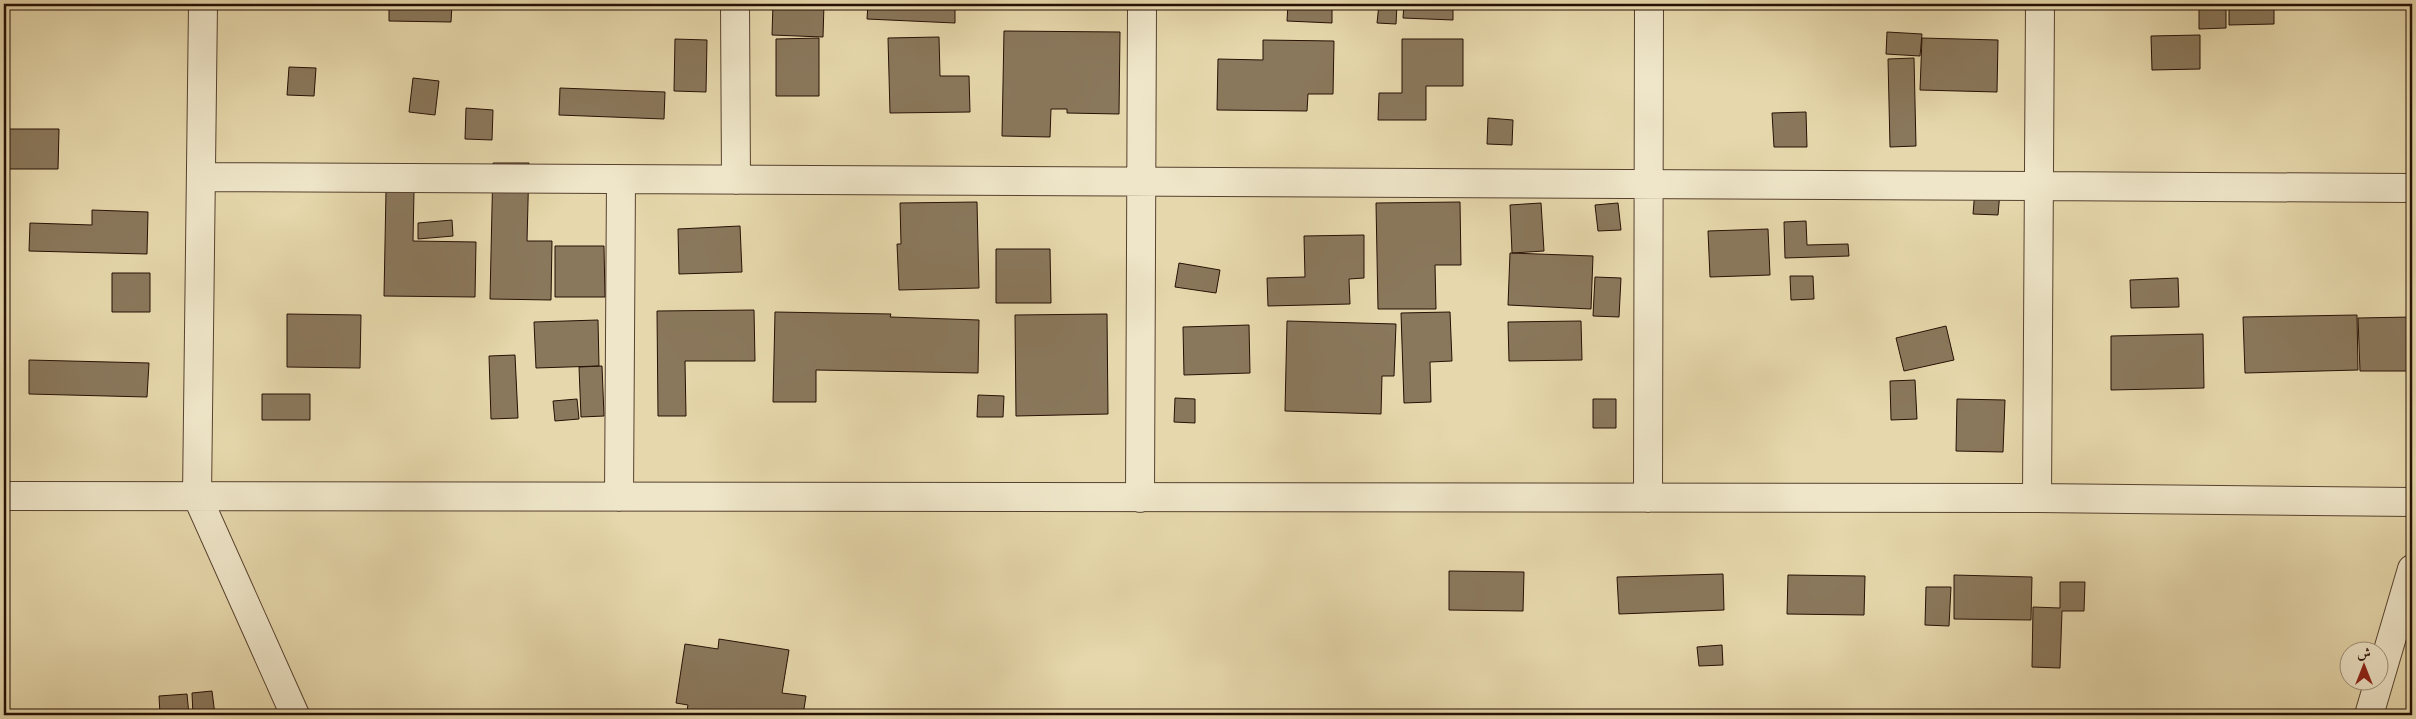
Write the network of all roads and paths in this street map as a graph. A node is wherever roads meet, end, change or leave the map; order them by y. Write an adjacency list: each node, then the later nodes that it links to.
1 (203, 4): 6 (street)
2 (736, 4): 8 (street)
3 (1142, 4): 9 (street)
4 (1648, 4): 10 (street)
5 (2040, 4): 11 (street)
6 (201, 177): 7 (street); 14 (street)
7 (621, 180): 8 (street); 15 (street)
8 (736, 180): 9 (street)
9 (1141, 182): 10 (street); 16 (street)
10 (1648, 185): 11 (street); 17 (street)
11 (2039, 187): 12 (street); 18 (street)
12 (2412, 188)
13 (4, 496): 14 (street)
14 (197, 496): 15 (street); 21 (street)
15 (619, 497): 16 (street)
16 (1140, 498): 17 (street)
17 (1648, 498): 18 (street)
18 (2037, 498): 19 (street)
19 (2412, 502)
20 (2412, 569): 22 (street)
21 (295, 715)
22 (2369, 715)

